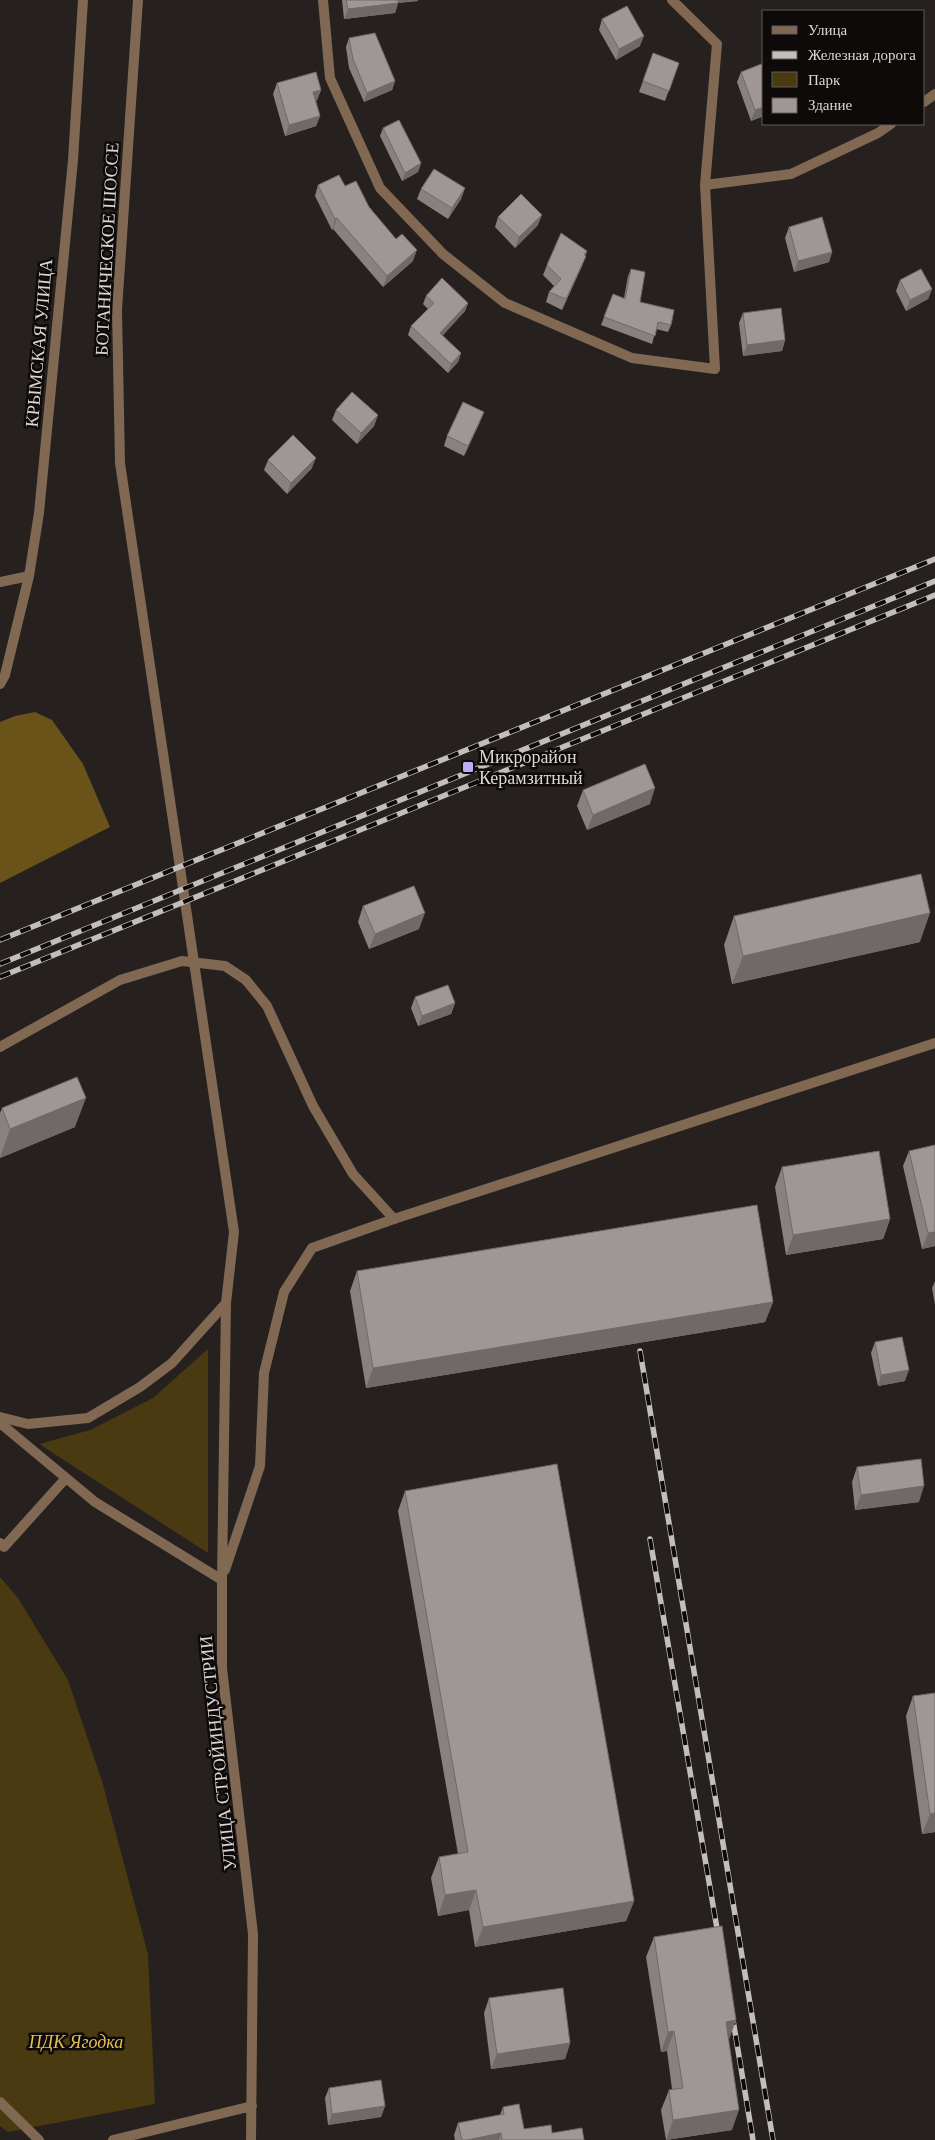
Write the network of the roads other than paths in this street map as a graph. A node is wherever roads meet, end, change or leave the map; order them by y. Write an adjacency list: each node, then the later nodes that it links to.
1 (83, 0): 7 (street, КРЫМСКАЯ УЛИЦА)
2 (138, 0): 10 (street, БОТАНИЧЕСКОЕ ШОССЕ)
3 (323, 0): 6 (street)
4 (672, 0): 6 (street)
5 (890, 125): 6 (street)
6 (705, 184)
7 (29, 576): 8 (street); 9 (street, КРЫМСКАЯ УЛИЦА)
8 (0, 582)
9 (0, 684)
10 (202, 1023): 14 (street, УЛИЦА СТРОЙИНДУСТРИИ)
11 (935, 1043): 13 (street)
12 (0, 1047): 13 (street)
13 (394, 1219): 19 (street)
14 (226, 1303): 15 (street); 19 (street, УЛИЦА СТРОЙИНДУСТРИИ)
15 (0, 1417)
16 (0, 1423): 17 (street)
17 (66, 1478): 18 (street); 19 (street)
18 (0, 1543)
19 (222, 1580): 21 (street, УЛИЦА СТРОЙИНДУСТРИИ)
20 (0, 2102): 22 (street)
21 (252, 2106): 23 (street); 24 (street, УЛИЦА СТРОЙИНДУСТРИИ)
22 (39, 2140)
23 (113, 2140)
24 (251, 2140)

